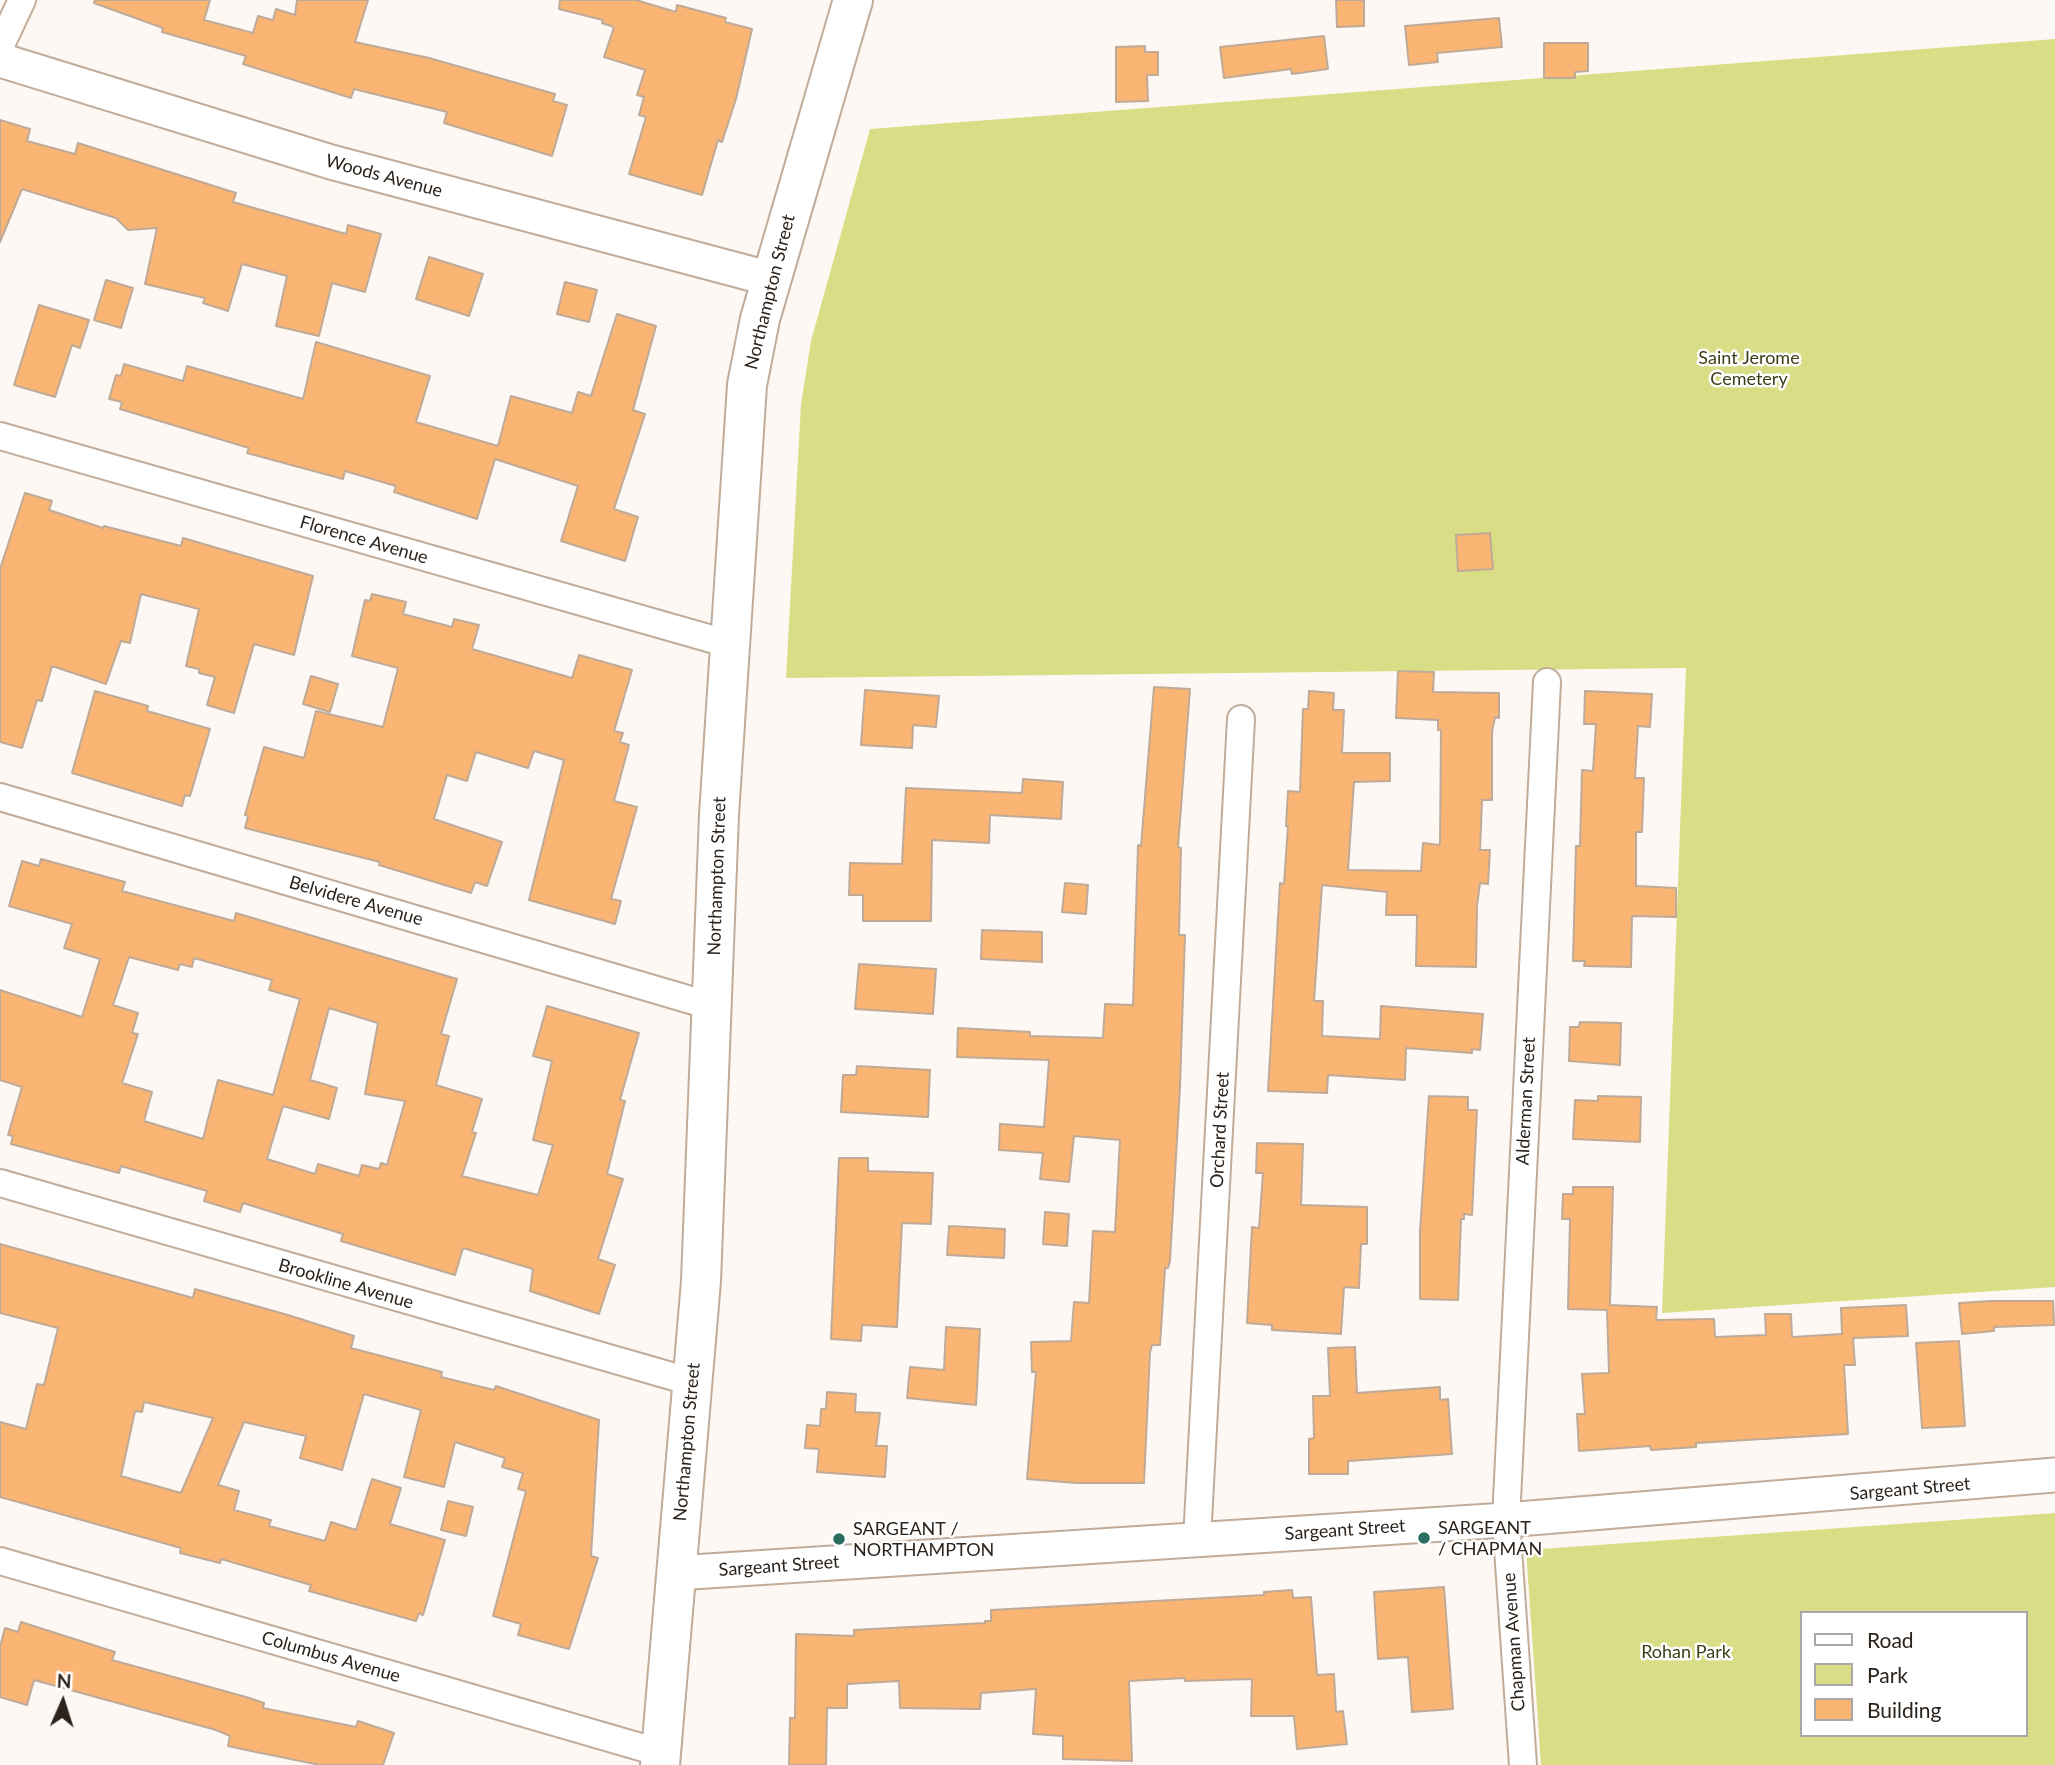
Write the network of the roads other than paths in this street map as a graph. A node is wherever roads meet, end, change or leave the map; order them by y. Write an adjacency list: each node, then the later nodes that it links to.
1 (22, 0): 3 (street)
2 (853, 0): 5 (main road, Northampton Street)
3 (0, 47)
4 (0, 60): 5 (street, Woods Avenue)
5 (771, 279): 7 (main road, Northampton Street)
6 (0, 436): 7 (street, Florence Avenue)
7 (729, 644): 11 (main road, Northampton Street)
8 (1547, 682): 15 (street, Alderman Street)
9 (1241, 719): 16 (street, Orchard Street)
10 (0, 797): 11 (street, Belvidere Avenue)
11 (711, 1006): 13 (main road, Northampton Street)
12 (0, 1183): 13 (street, Brookline Avenue)
13 (692, 1382): 18 (main road, Northampton Street)
14 (2055, 1475): 15 (street, Sargeant Street)
15 (1506, 1520): 16 (street, Sargeant Street); 20 (street, Chapman Avenue)
16 (1197, 1540): 18 (street, Sargeant Street)
17 (0, 1561): 19 (street, Columbus Avenue)
18 (676, 1573): 19 (main road, Northampton Street)
19 (661, 1759)
20 (1523, 1765)

